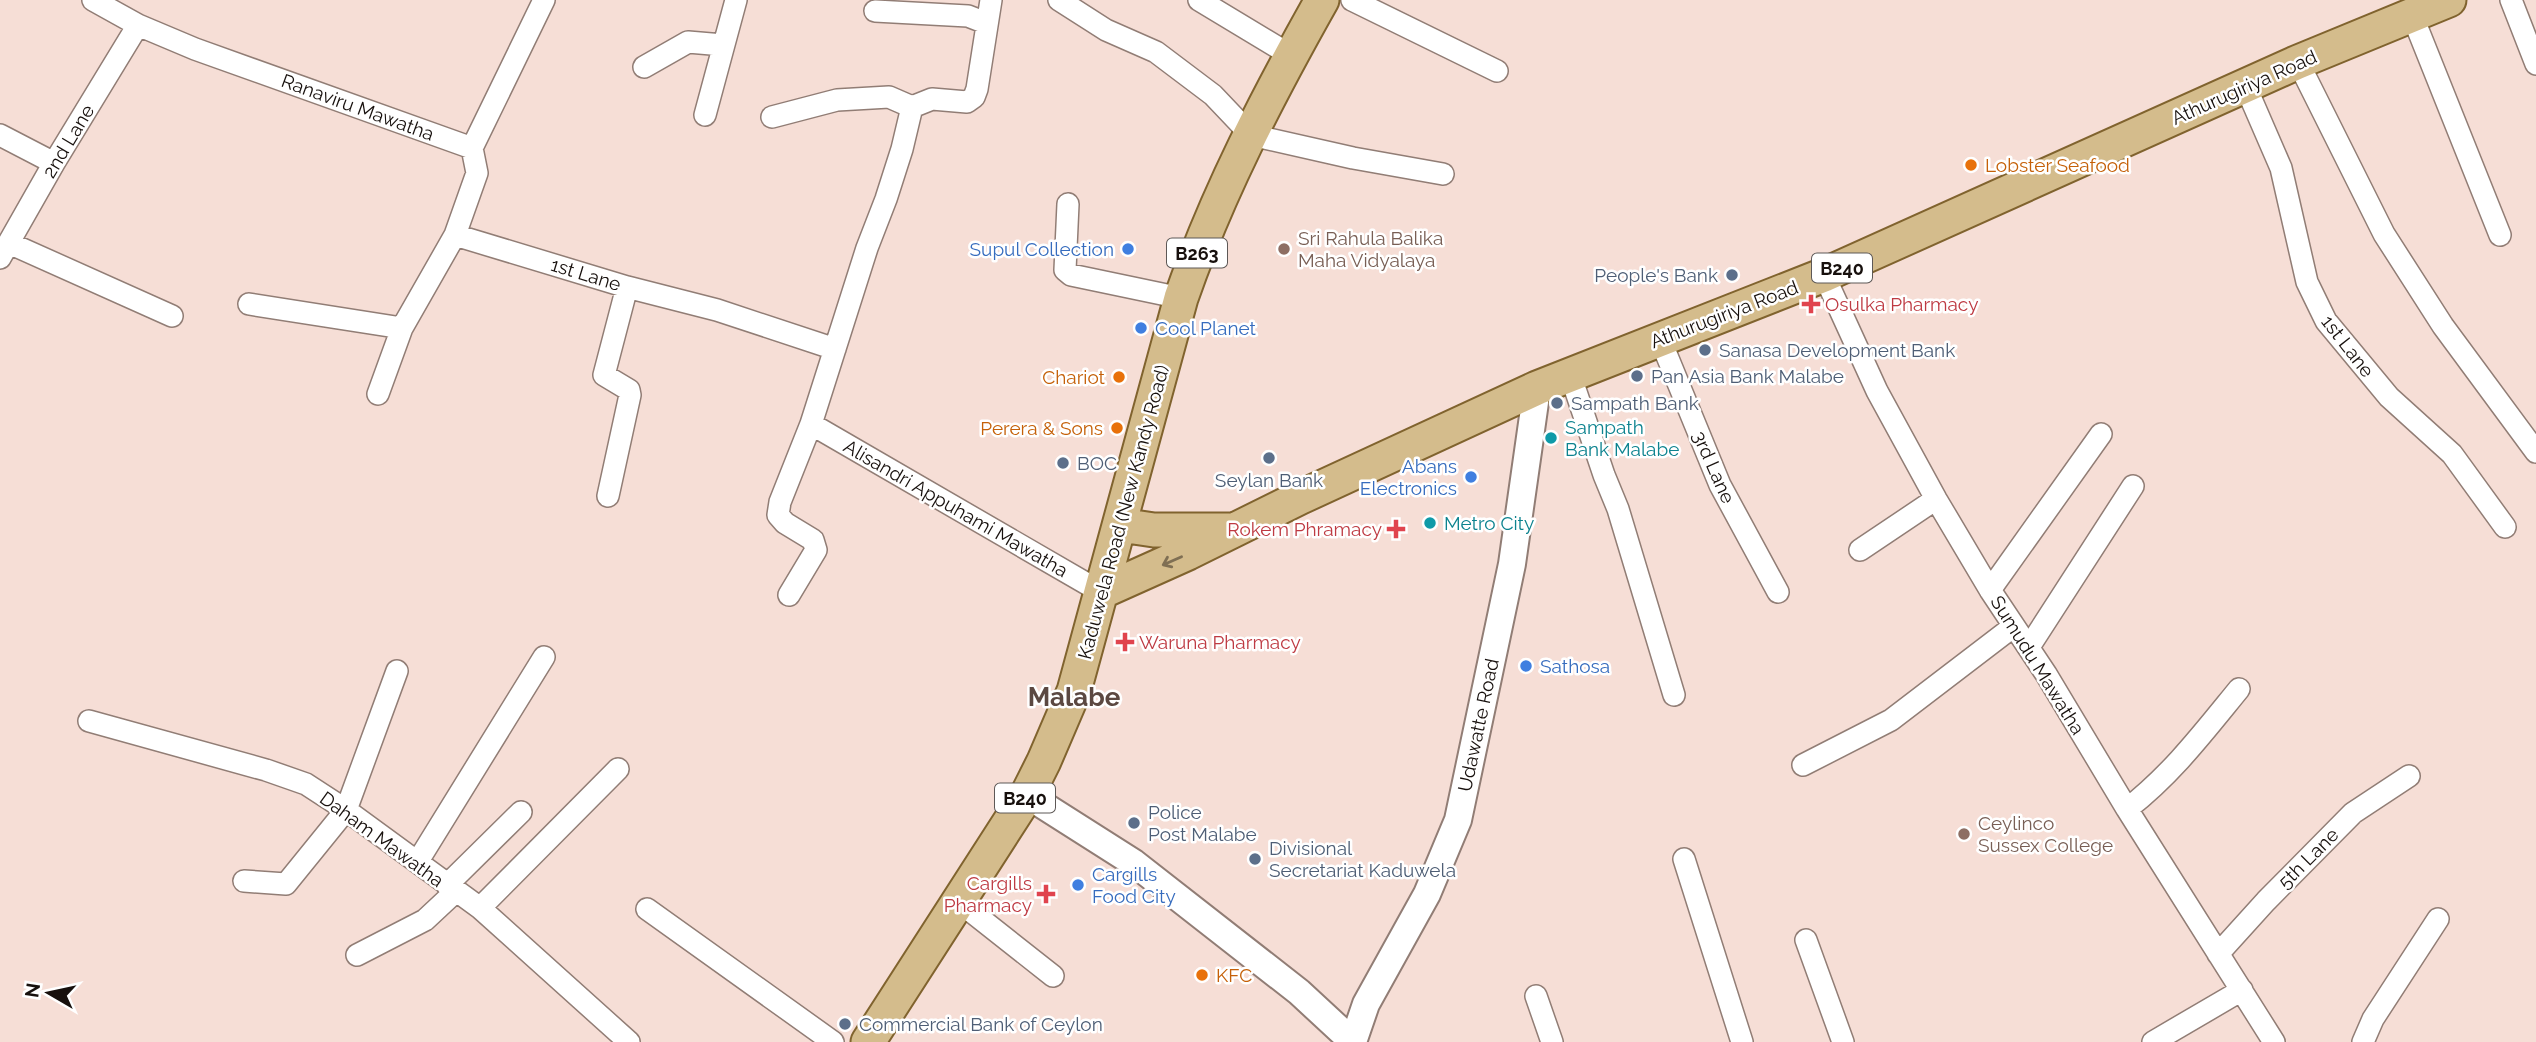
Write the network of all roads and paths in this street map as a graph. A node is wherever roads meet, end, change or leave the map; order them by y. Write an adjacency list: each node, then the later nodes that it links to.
1 (93, 0): 14 (street, Ranaviru Mawatha)
2 (544, 0): 27 (street)
3 (736, 0): 15 (street)
4 (991, 0): 13 (street)
5 (1059, 0): 26 (street)
6 (1199, 0): 16 (street)
7 (1322, 0): 16 (main road, Kaduwela Road (New Kandy Road) / B263)
8 (1352, 0): 20 (street)
9 (2449, 0): 12 (main road, Athurugiriya Road / B240)
10 (2511, 0): 18 (street)
11 (875, 10): 13 (street)
12 (2412, 15): 17 (main road, Athurugiriya Road / B240); 32 (street)
13 (986, 23): 22 (street)
14 (138, 25): 27 (street, Ranaviru Mawatha); 28 (street, 2nd Lane)
15 (723, 45): 19 (street); 23 (street)
16 (1292, 57): 26 (main road, Kaduwela Road (New Kandy Road) / B263)
17 (2298, 62): 21 (main road, Athurugiriya Road / B240); 47 (street)
18 (2536, 64)
19 (644, 67)
20 (1496, 71)
21 (2245, 85): 34 (main road, Athurugiriya Road / B240); 52 (street, 1st Lane)
22 (912, 107): 24 (street); 41 (street)
23 (705, 115)
24 (772, 117)
25 (0, 135): 28 (street)
26 (1251, 135): 29 (street); 36 (main road, Kaduwela Road (New Kandy Road) / B263)
27 (472, 148): 31 (street)
28 (54, 163): 33 (street, 2nd Lane)
29 (1443, 174)
30 (1068, 204): 36 (street)
31 (455, 235): 35 (street, 1st Lane); 39 (street)
32 (2500, 235)
33 (4, 250): 38 (street)
34 (1824, 275): 40 (main road, Athurugiriya Road / B240); 50 (street, Sumudu Mawatha)
35 (627, 287): 41 (street, 1st Lane); 49 (street)
36 (1181, 298): 51 (main road, Kaduwela Road (New Kandy Road) / B263)
37 (249, 304): 39 (street)
38 (172, 317)
39 (402, 328): 44 (street)
40 (1660, 338): 42 (main road, Athurugiriya Road / B240); 57 (street, 3rd Lane)
41 (835, 349): 45 (street)
42 (1570, 374): 43 (main road, Athurugiriya Road / B240); 64 (street)
43 (1537, 388): 53 (main road, Athurugiriya Road / B240); 90 (street, Udawatte Road)
44 (378, 394)
45 (811, 424): 56 (street, Alisandri Appuhami Mawatha); 58 (street)
46 (2101, 434): 55 (street)
47 (2536, 452)
48 (2133, 486): 60 (street)
49 (608, 496)
50 (1937, 499): 54 (street); 55 (street, Sumudu Mawatha)
51 (1120, 524): 53 (main road, Athurugiriya Road / B240); 56 (main road, Kaduwela Road (New Kandy Road) / B240)
52 (2505, 527)
53 (1232, 530): 56 (main road, Athurugiriya Road / B240, one-way to 56)
54 (1860, 550)
55 (1990, 590): 59 (street, Sumudu Mawatha)
56 (1101, 592): 69 (main road, Kaduwela Road (New Kandy Road) / B240)
57 (1778, 592)
58 (789, 595)
59 (2014, 626): 60 (street, Sumudu Mawatha); 66 (street)
60 (2029, 648): 70 (street, Sumudu Mawatha)
61 (544, 657): 74 (street)
62 (397, 671): 71 (street)
63 (2239, 689): 70 (street)
64 (1674, 695)
65 (89, 721): 71 (street, Daham Mawatha)
66 (1803, 765)
67 (618, 769): 78 (street)
68 (2409, 776): 82 (street, 5th Lane)
69 (1027, 795): 77 (main road, Kaduwela Road (New Kandy Road) / B240); 90 (street, Udawatte Road)
70 (2127, 809): 82 (street, Sumudu Mawatha)
71 (346, 810): 74 (street, Daham Mawatha); 75 (street)
72 (521, 813): 76 (street)
73 (1684, 859): 92 (street)
74 (418, 861): 76 (street, Daham Mawatha)
75 (244, 881)
76 (451, 888): 78 (street, Daham Mawatha); 83 (street)
77 (958, 901): 84 (street); 89 (main road, Kaduwela Road (New Kandy Road) / B240)
78 (480, 908): 87 (street, Daham Mawatha)
79 (647, 909): 88 (street)
80 (2438, 919): 96 (street)
81 (1806, 940): 93 (street)
82 (2218, 954): 85 (street, Sumudu Mawatha)
83 (357, 955)
84 (1053, 976)
85 (2242, 990): 94 (street); 95 (street, Sumudu Mawatha)
86 (1536, 996): 91 (street)
87 (629, 1042)
88 (833, 1042)
89 (868, 1042)
90 (1353, 1042)
91 (1552, 1042)
92 (1742, 1042)
93 (1843, 1042)
94 (2153, 1042)
95 (2274, 1042)
96 (2364, 1042)

